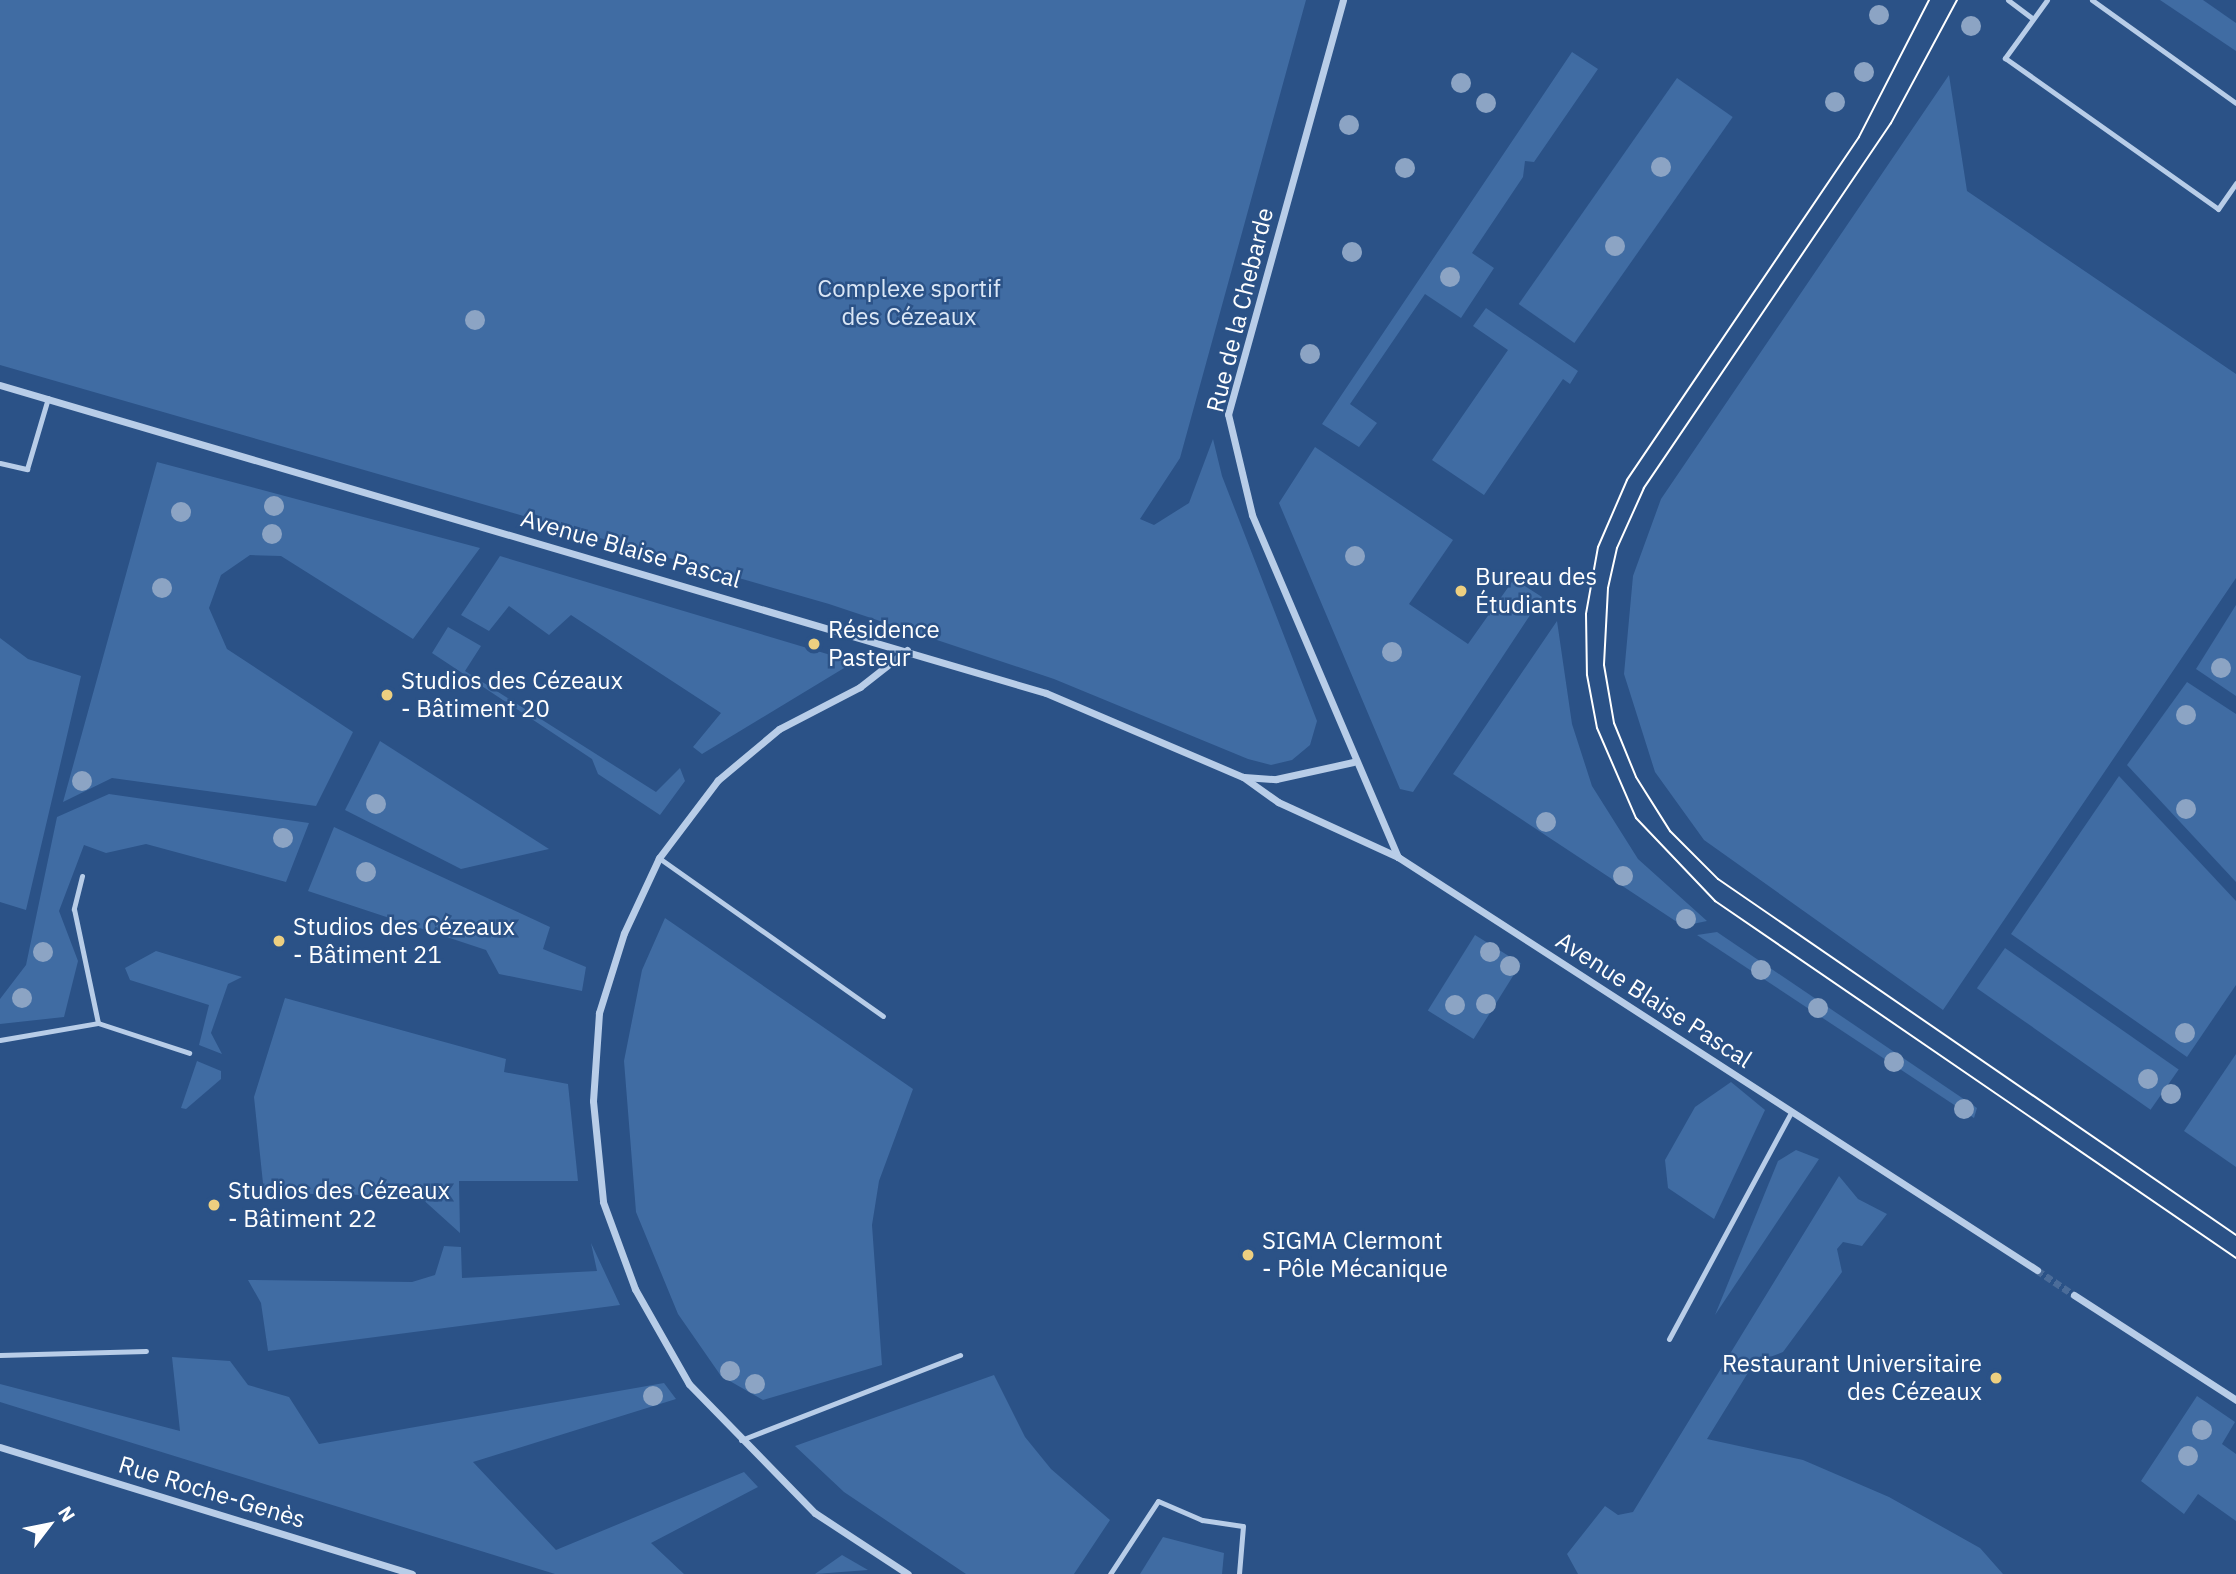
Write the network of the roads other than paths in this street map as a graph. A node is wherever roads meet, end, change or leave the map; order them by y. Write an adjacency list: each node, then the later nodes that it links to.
1 (1343, 0): 12 (street, Rue de la Chebarde)
2 (2008, 0): 5 (lane)
3 (2047, 0): 5 (lane)
4 (2092, 0): 6 (lane)
5 (2033, 19): 7 (lane)
6 (2236, 103)
7 (2236, 183)
8 (0, 384): 9 (street, Avenue Blaise Pascal)
9 (48, 398): 10 (lane); 11 (street, Avenue Blaise Pascal)
10 (0, 463)
11 (907, 650): 13 (street, Avenue Blaise Pascal); 15 (street)
12 (1353, 762): 13 (street, Avenue Blaise Pascal); 14 (street, Rue de la Chebarde)
13 (1243, 777): 14 (street, Avenue Blaise Pascal)
14 (1398, 857): 21 (street, Avenue Blaise Pascal)
15 (659, 858): 17 (lane); 29 (street)
16 (82, 876): 18 (lane)
17 (883, 1016)
18 (98, 1023): 19 (lane); 20 (lane)
19 (0, 1040)
20 (189, 1053)
21 (1791, 1112): 22 (street, Avenue Blaise Pascal); 24 (lane)
22 (2036, 1270)
23 (2074, 1295): 28 (street)
24 (1669, 1339)
25 (146, 1351): 26 (lane)
26 (0, 1355)
27 (960, 1355): 29 (lane)
28 (2236, 1400)
29 (741, 1440): 32 (street)
30 (0, 1447): 31 (street, Rue Roche-Genès)
31 (412, 1574)
32 (908, 1574)
33 (1110, 1574): 34 (lane)
34 (1239, 1574)

